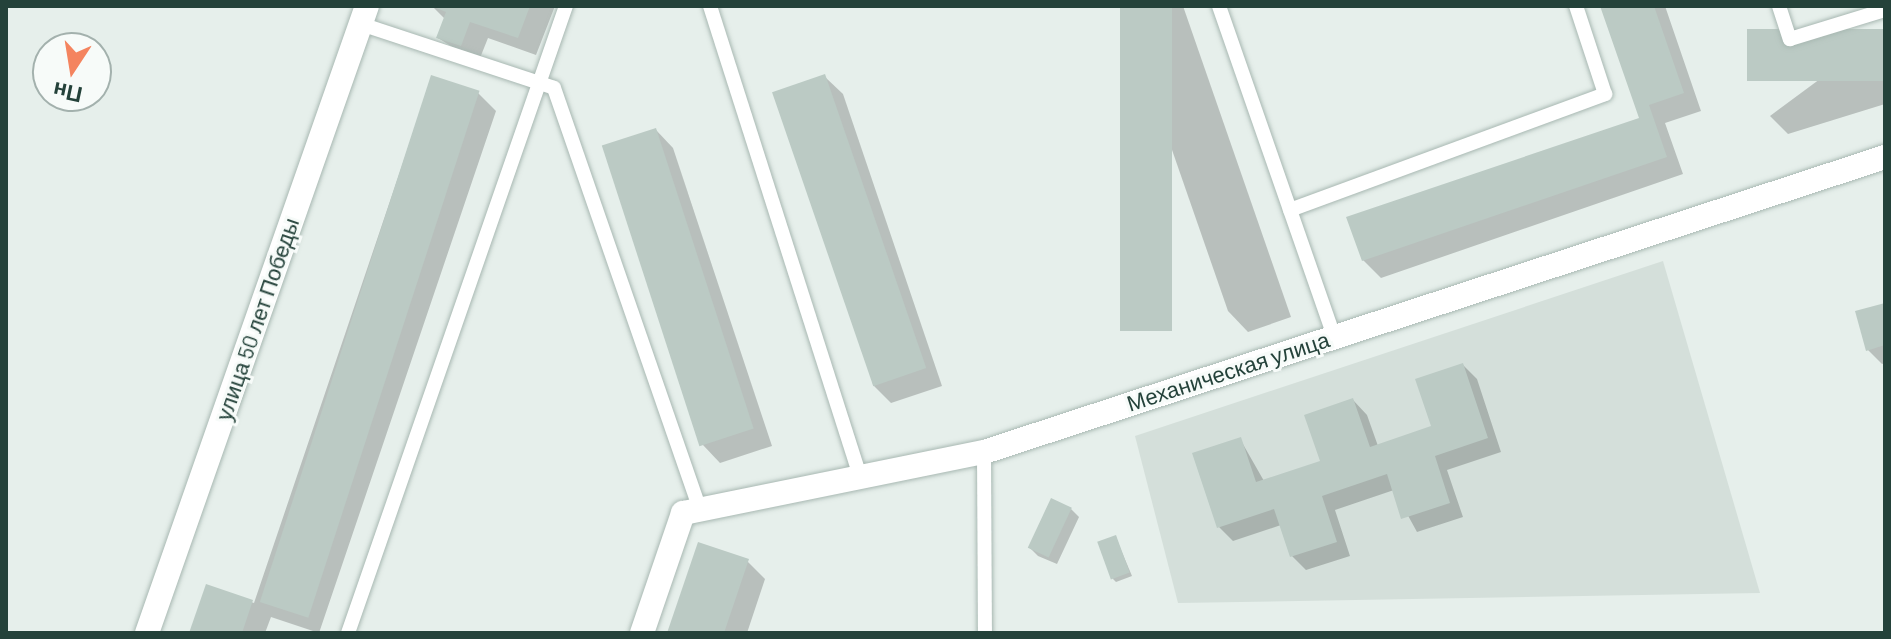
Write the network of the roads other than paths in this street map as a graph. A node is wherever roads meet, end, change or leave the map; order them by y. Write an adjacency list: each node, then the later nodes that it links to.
1 (566, 6): 8 (lane)
2 (710, 6): 13 (lane)
3 (1219, 6): 10 (lane)
4 (1576, 6): 10 (lane)
5 (1779, 6): 6 (lane)
6 (1885, 10)
7 (364, 15): 8 (lane); 15 (street, улица 50 лет Победы)
8 (536, 82): 14 (lane); 16 (lane)
9 (1885, 157): 11 (street, Механическая улица)
10 (1290, 210): 11 (lane)
11 (1334, 336): 12 (street, Механическая улица)
12 (984, 452): 13 (street, Механическая улица); 18 (lane)
13 (860, 477): 14 (street, Механическая улица)
14 (700, 510): 17 (street)
15 (147, 633)
16 (348, 633)
17 (642, 633)
18 (985, 633)

